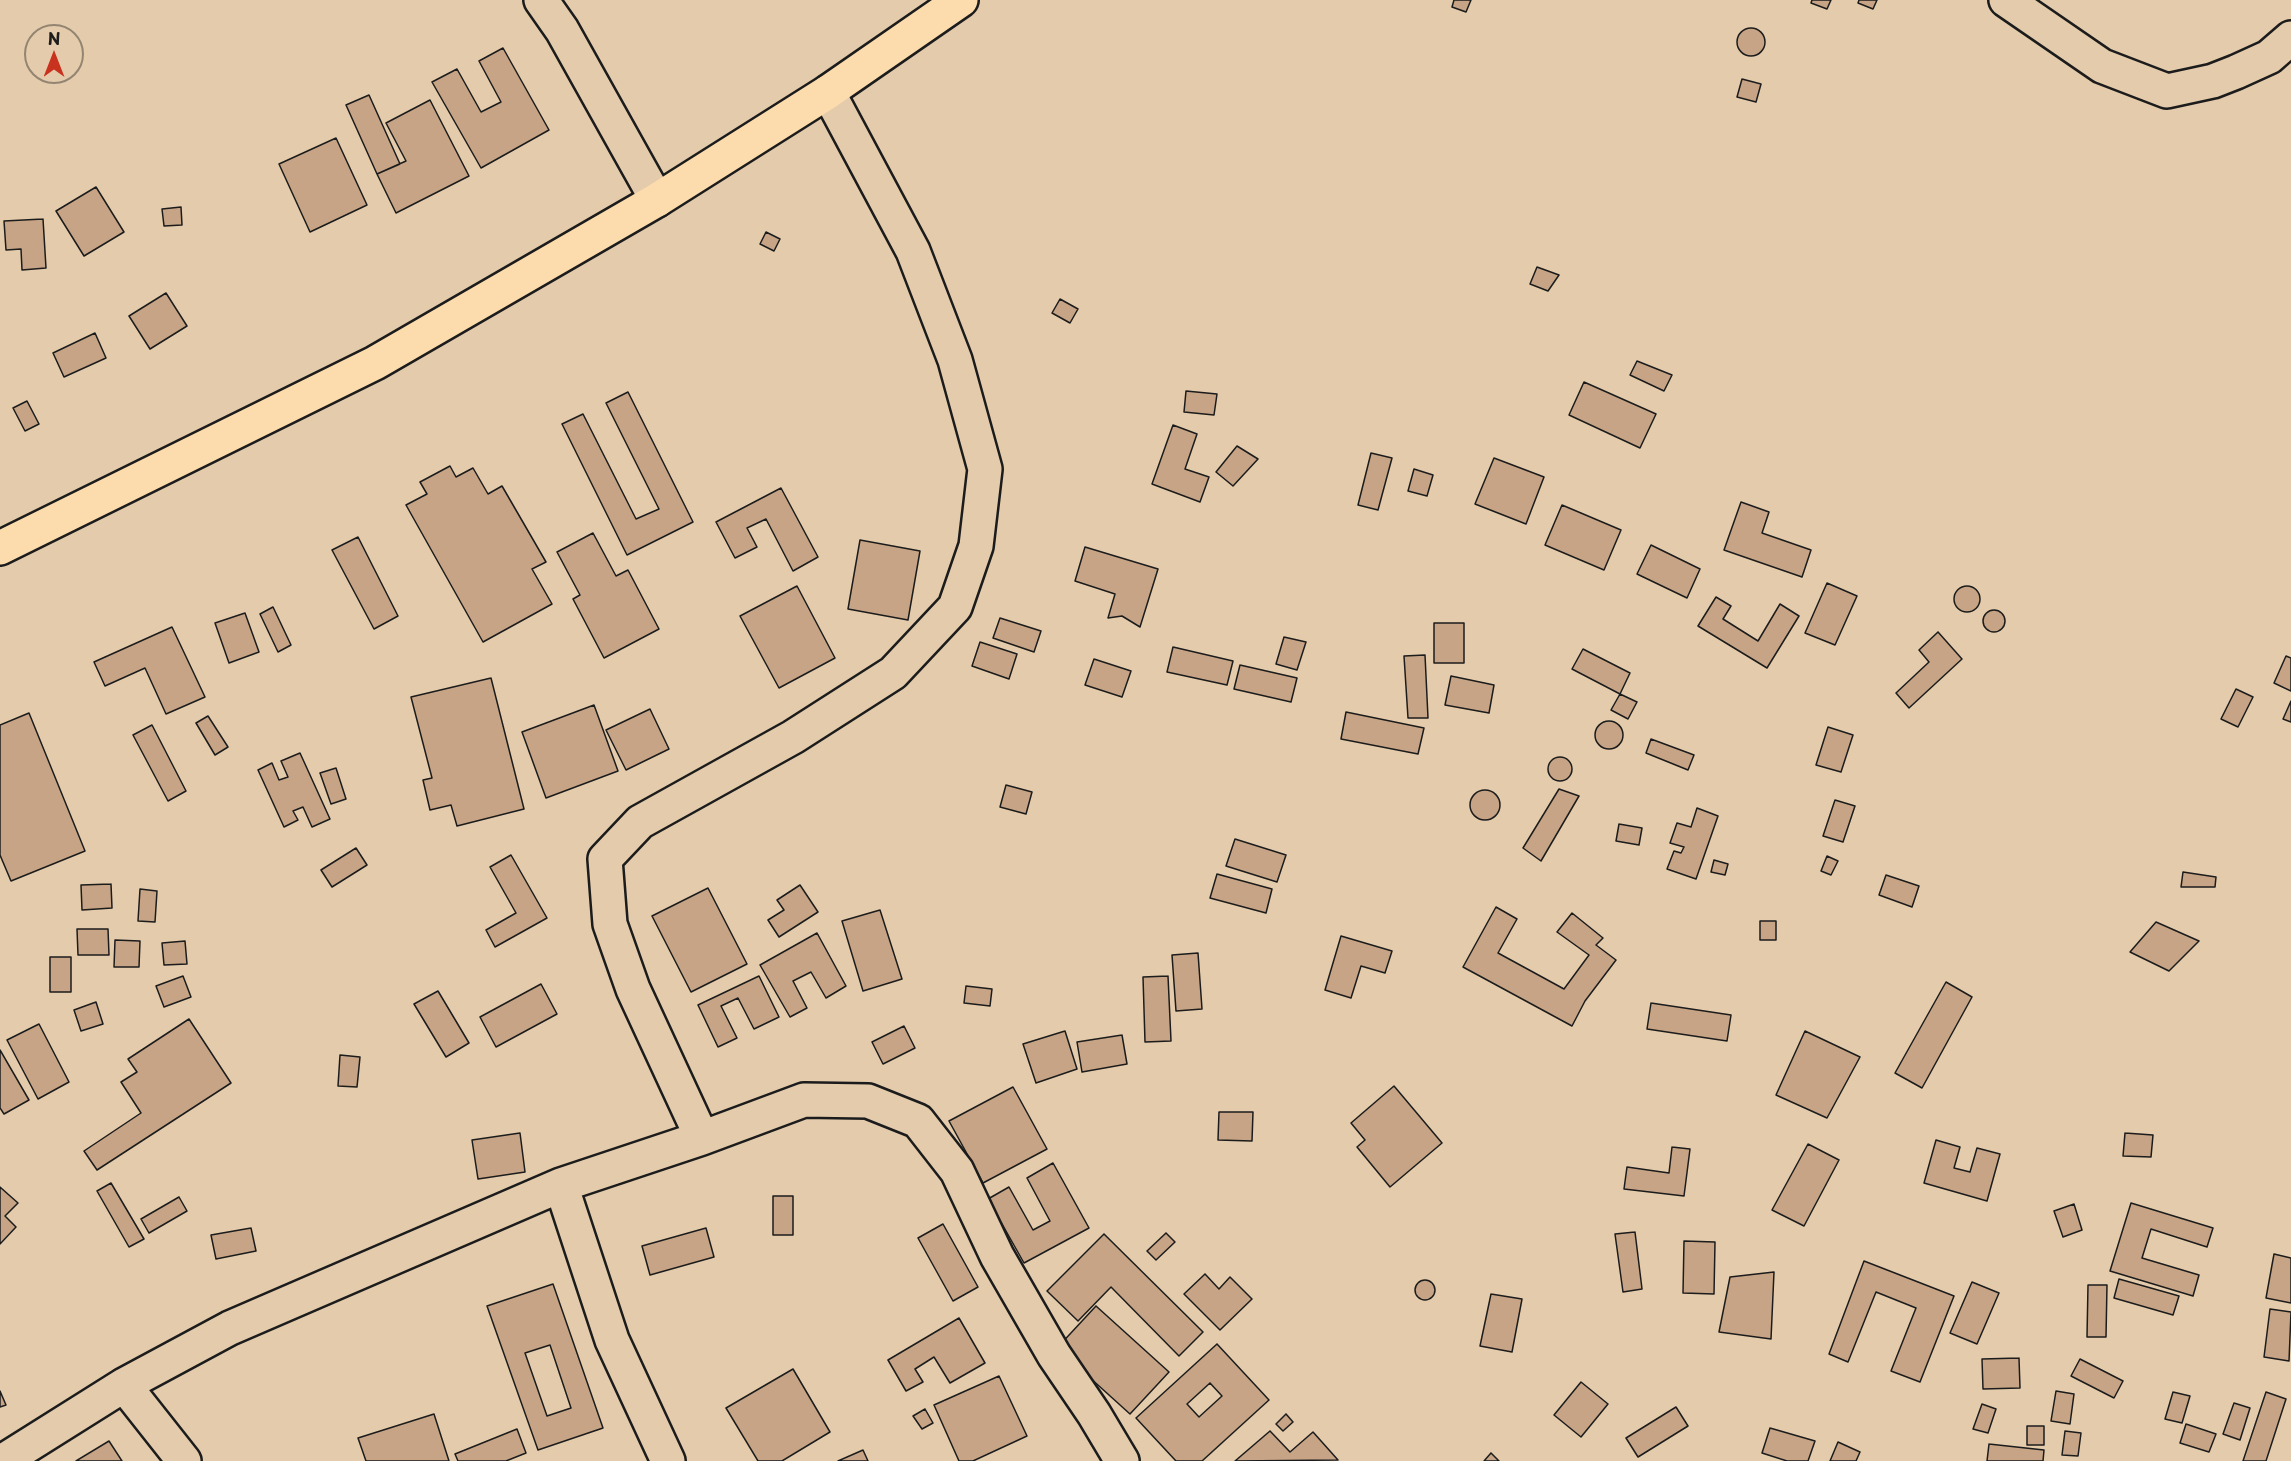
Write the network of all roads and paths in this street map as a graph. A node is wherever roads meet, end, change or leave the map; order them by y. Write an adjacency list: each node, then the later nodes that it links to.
1 (541, 0): 6 (street)
2 (961, 0): 5 (main road)
3 (2006, 0): 4 (street)
4 (2291, 38)
5 (828, 92): 6 (main road); 8 (street)
6 (657, 200): 7 (main road)
7 (0, 548)
8 (702, 1138): 9 (street); 14 (street)
9 (561, 1185): 10 (street); 13 (street)
10 (124, 1385): 11 (street); 12 (street)
11 (3, 1461)
12 (184, 1461)
13 (668, 1461)
14 (1122, 1461)

